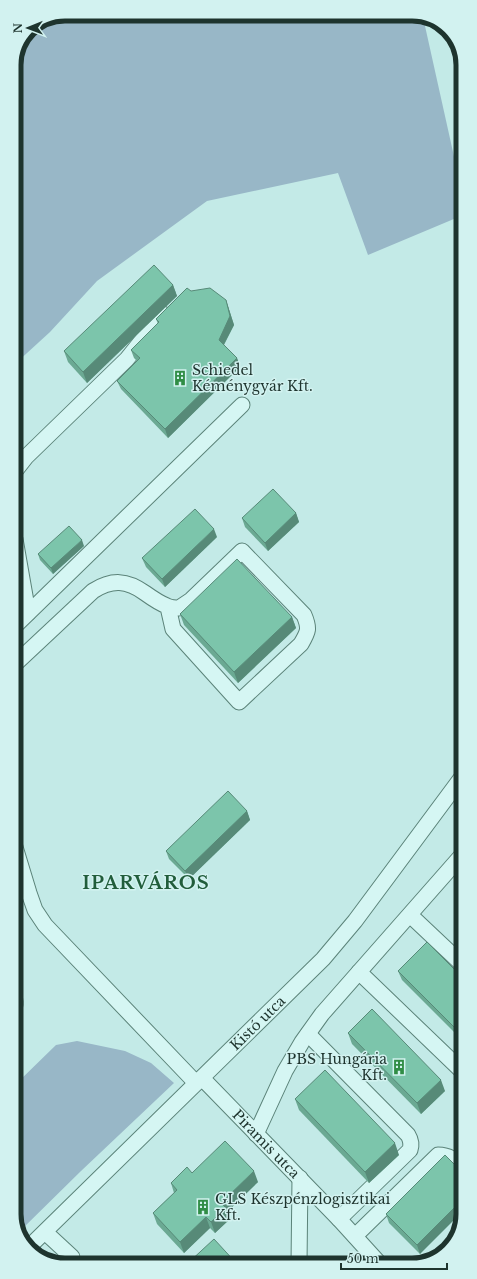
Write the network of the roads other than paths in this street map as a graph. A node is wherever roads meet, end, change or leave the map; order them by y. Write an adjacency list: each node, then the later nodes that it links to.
1 (163, 314): 3 (street)
2 (242, 405): 6 (street)
3 (21, 463)
4 (21, 573): 6 (street)
5 (168, 607): 5 (street); 8 (street)
6 (28, 613): 7 (street)
7 (21, 620)
8 (21, 658)
9 (456, 785): 17 (street, Kistó utca)
10 (456, 862): 12 (street)
11 (21, 866): 17 (street, Piramis utca)
12 (410, 915): 13 (street); 14 (street)
13 (456, 958)
14 (359, 972): 15 (street); 16 (street)
15 (308, 1034): 18 (street); 21 (street)
16 (456, 1065)
17 (199, 1080): 18 (street, Piramis utca); 22 (street, Kistó utca)
18 (256, 1134): 20 (street, Piramis utca)
19 (456, 1161): 23 (street)
20 (300, 1178): 21 (street, Piramis utca); 26 (street)
21 (340, 1219): 23 (street, Piramis utca)
22 (44, 1232): 24 (street, Kistó utca); 25 (street)
23 (355, 1236): 27 (street, Piramis utca)
24 (32, 1244)
25 (71, 1258)
26 (299, 1258)
27 (375, 1258)

